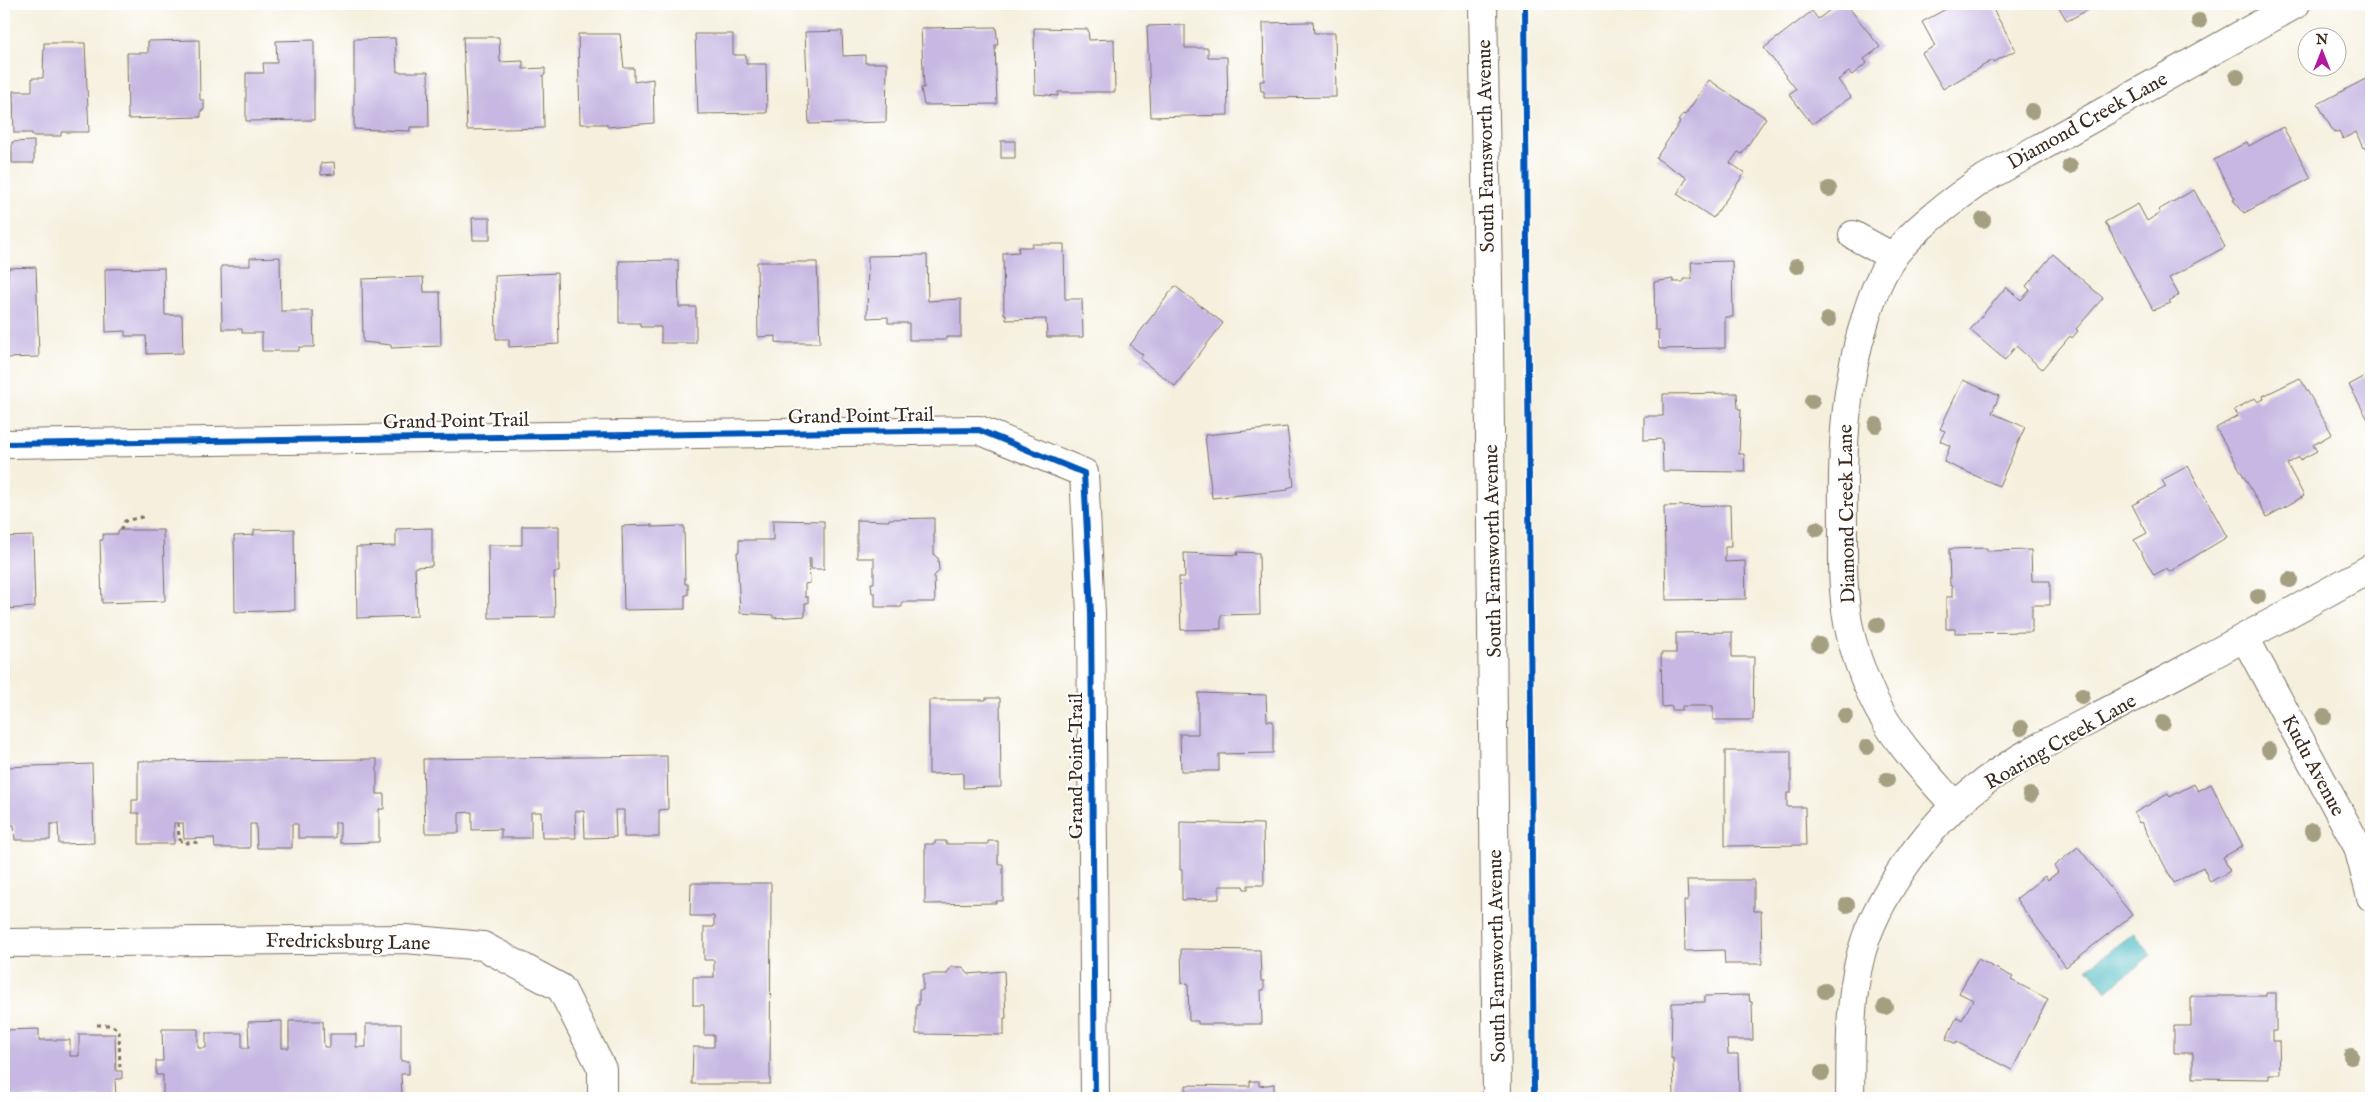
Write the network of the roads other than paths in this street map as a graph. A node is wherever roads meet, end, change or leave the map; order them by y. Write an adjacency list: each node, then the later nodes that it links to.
1 (1483, 4): 13 (street, South Farnsworth Avenue)
2 (2296, 4): 4 (street, Diamond Creek Lane)
3 (1853, 235): 4 (street)
4 (1893, 257): 8 (street, Diamond Creek Lane)
5 (4, 444): 12 (street, Grand Point Trail)
6 (2371, 568): 7 (street, Roaring Creek Lane)
7 (2245, 638): 8 (street, Roaring Creek Lane); 9 (street, Kudu Avenue)
8 (1955, 806): 14 (street, Roaring Creek Lane)
9 (2371, 897)
10 (4, 943): 11 (street, Fredricksburg Lane)
11 (602, 1098)
12 (1095, 1098)
13 (1497, 1098)
14 (1850, 1098)

